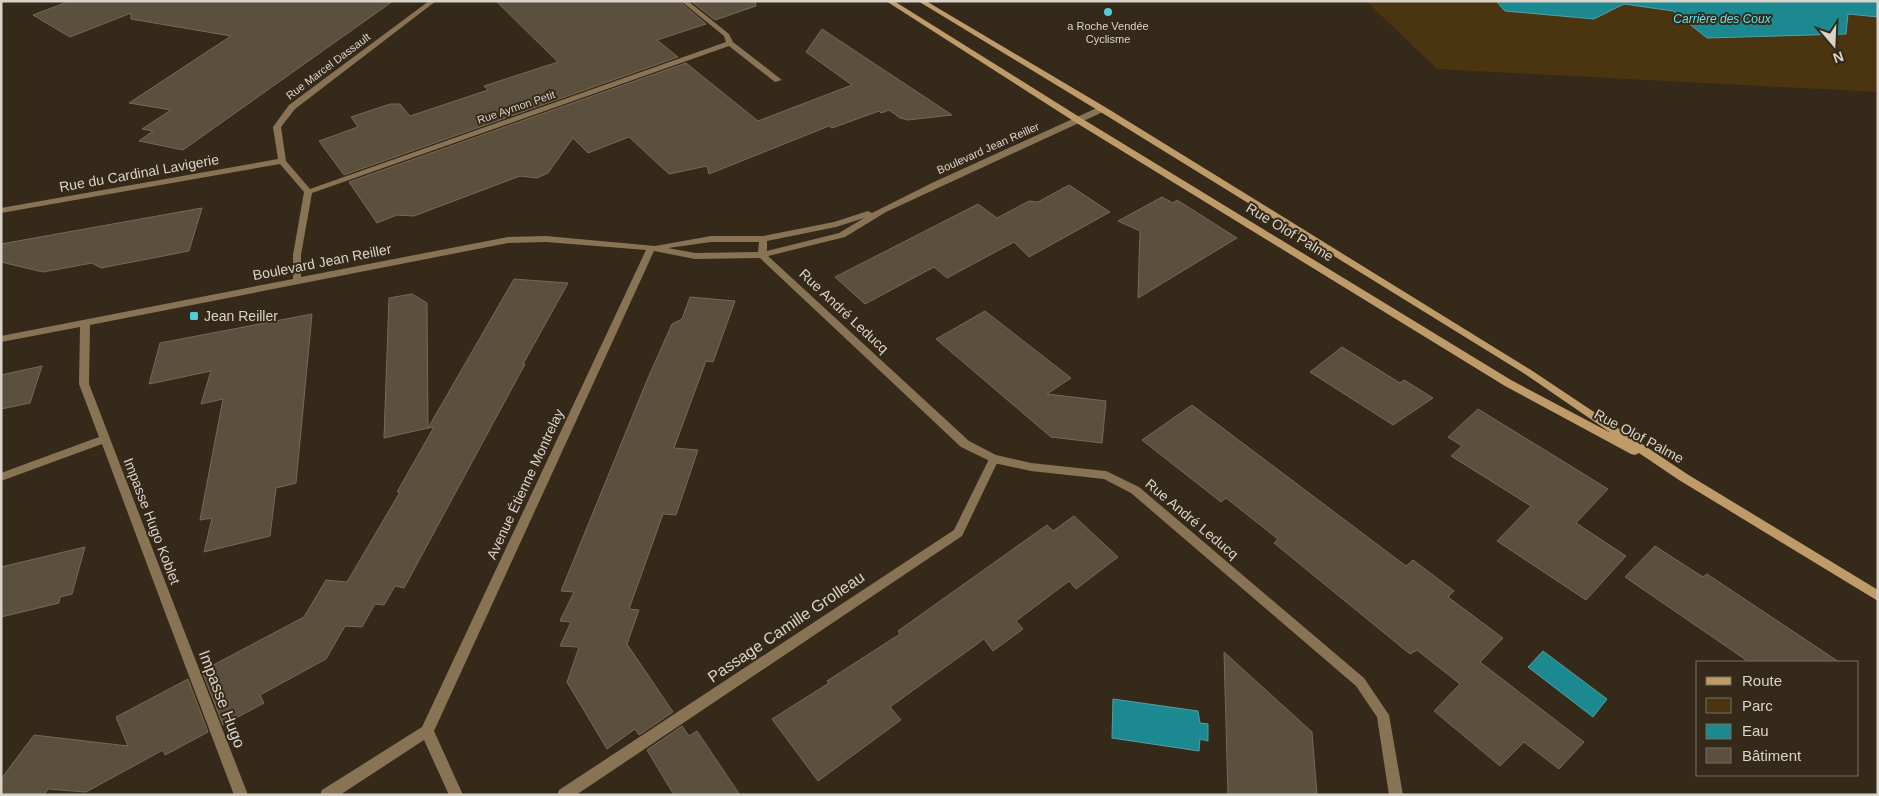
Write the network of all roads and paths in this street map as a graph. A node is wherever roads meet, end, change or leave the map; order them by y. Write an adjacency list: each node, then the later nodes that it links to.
1 (433, 1): 9 (street, Rue Marcel Dassault)
2 (684, 1): 5 (street)
3 (889, 1): 8 (main road, Rue Olof Palme)
4 (921, 1): 7 (main road, Rue Olof Palme)
5 (730, 44): 6 (street); 10 (street, Rue Aymon Petit)
6 (778, 80)
7 (1102, 109): 8 (street, Boulevard Jean Reiller); 22 (main road, Rue Olof Palme)
8 (1078, 120): 11 (street, Boulevard Jean Reiller); 22 (main road, Rue Olof Palme)
9 (282, 161): 10 (street); 12 (street, Rue du Cardinal Lavigerie)
10 (308, 192): 16 (street)
11 (883, 210): 13 (street, Boulevard Jean Reiller); 15 (street, Boulevard Jean Reiller)
12 (1, 211)
13 (763, 239): 14 (street, Boulevard Jean Reiller); 15 (street)
14 (650, 248): 15 (street, Boulevard Jean Reiller); 16 (street, Boulevard Jean Reiller); 25 (street, Avenue Étienne Montrelay)
15 (762, 255): 20 (street, Rue André Leducq)
16 (297, 281): 17 (street, Boulevard Jean Reiller)
17 (85, 323): 18 (street, Boulevard Jean Reiller); 19 (street, Impasse Hugo Koblet)
18 (1, 339)
19 (104, 439): 21 (street); 24 (street, Impasse Hugo Koblet)
20 (994, 459): 29 (street, Passage Camille Grolleau); 30 (street, Rue André Leducq)
21 (1, 476)
22 (1683, 477): 23 (main road, Rue Olof Palme)
23 (1878, 596)
24 (172, 615): 26 (street, Impasse Hugo)
25 (427, 731): 27 (street); 28 (street)
26 (241, 795)
27 (327, 795)
28 (456, 795)
29 (564, 795)
30 (1396, 795)

